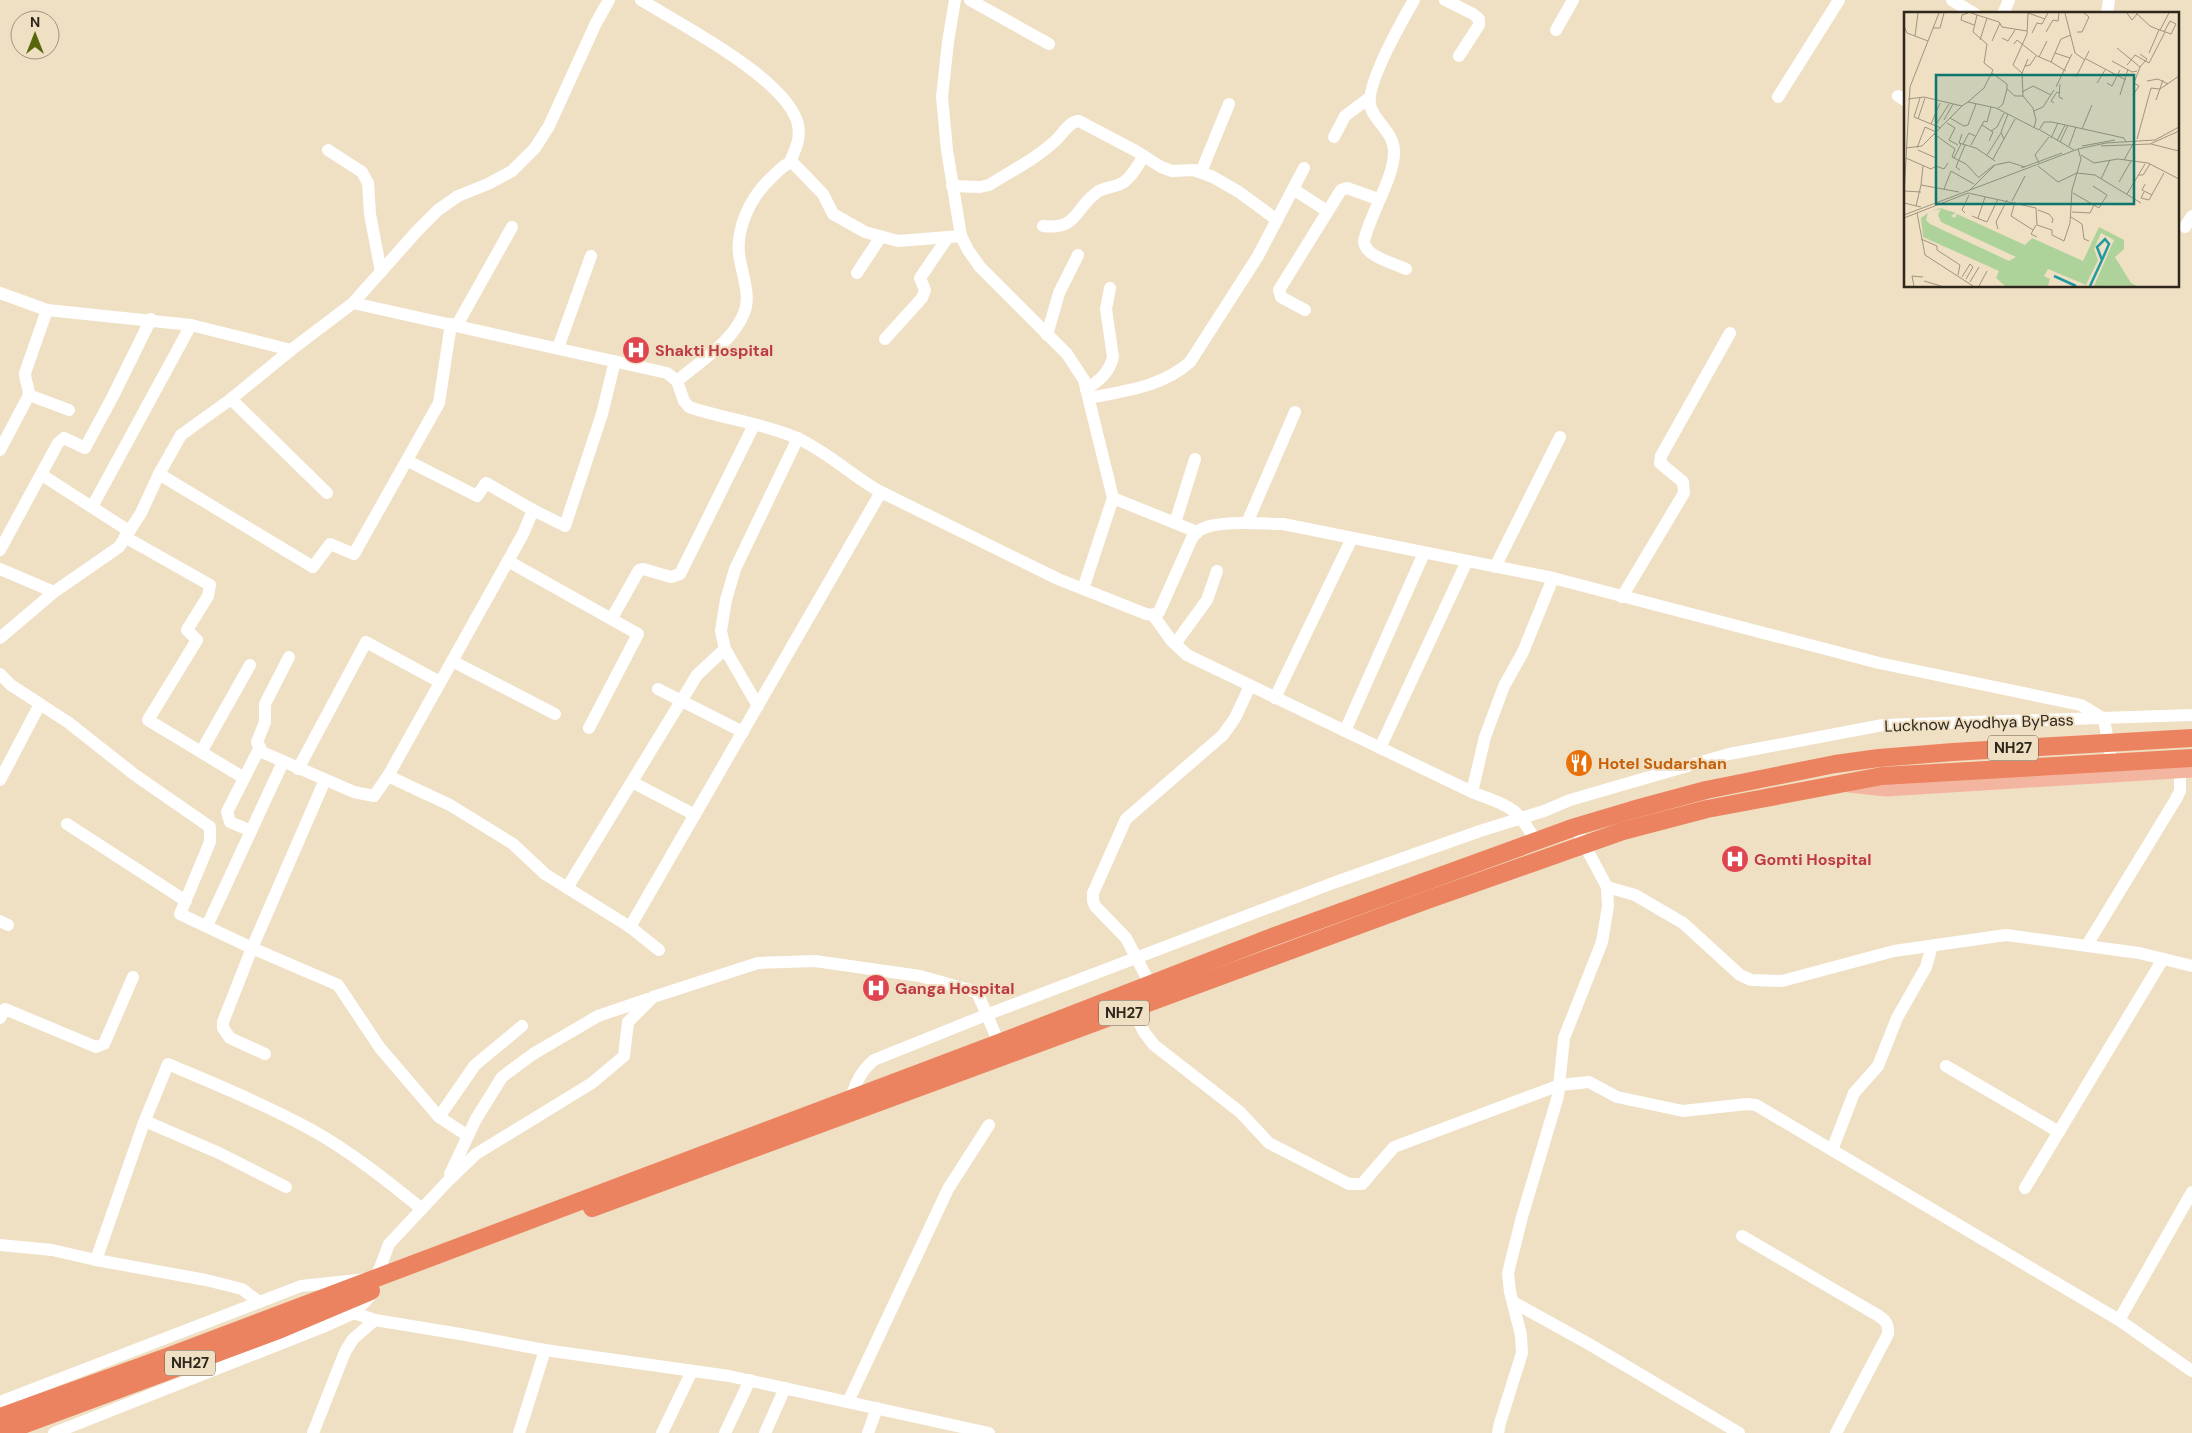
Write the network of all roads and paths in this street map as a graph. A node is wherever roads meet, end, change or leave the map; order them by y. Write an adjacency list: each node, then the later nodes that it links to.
1 (609, 0): 38 (street)
2 (641, 0): 22 (street)
3 (956, 0): 25 (street)
4 (970, 0): 14 (street)
5 (1414, 0): 17 (street)
6 (1445, 0): 15 (street)
7 (1573, 0): 13 (street)
8 (1839, 0): 16 (street)
9 (1952, 0): 11 (street)
10 (2009, 0): 12 (street)
11 (1972, 12)
12 (2004, 12)
13 (1556, 30)
14 (1049, 44)
15 (1459, 56)
16 (1778, 97)
17 (1369, 98): 19 (street); 27 (street)
18 (1229, 104): 24 (street)
19 (1334, 136)
20 (328, 150): 38 (street)
21 (1144, 156): 24 (street); 25 (street); 30 (street)
22 (790, 162): 34 (street); 54 (street)
23 (1304, 168): 26 (street)
24 (1200, 172): 29 (street)
25 (952, 186): 32 (street)
26 (1293, 189): 28 (street); 29 (street)
27 (1378, 199): 28 (street); 37 (street)
28 (1327, 211): 44 (street)
29 (1277, 220): 55 (street)
30 (1043, 226)
31 (512, 227): 47 (street)
32 (961, 236): 33 (street); 49 (street)
33 (948, 237): 34 (street); 50 (street)
34 (880, 238): 39 (street)
35 (1078, 255): 49 (street)
36 (590, 256): 51 (street)
37 (1406, 269)
38 (381, 272): 42 (street)
39 (857, 273)
40 (1110, 288): 55 (street)
41 (0, 293): 43 (street)
42 (354, 303): 47 (street); 52 (street)
43 (48, 310): 45 (street); 56 (street)
44 (1305, 310)
45 (151, 319): 46 (street); 67 (street)
46 (191, 325): 52 (street); 71 (street)
47 (454, 325): 51 (street); 65 (street)
48 (1730, 333): 88 (street)
49 (1047, 335): 55 (street)
50 (885, 339)
51 (558, 348): 53 (street)
52 (291, 350): 57 (street)
53 (615, 361): 54 (street); 72 (street)
54 (677, 381): 60 (street)
55 (1087, 393): 70 (street)
56 (29, 395): 58 (street); 63 (street)
57 (231, 399): 66 (street); 69 (street)
58 (69, 410)
59 (1295, 412): 74 (street)
60 (754, 425): 62 (street); 90 (street)
61 (1560, 437): 82 (street)
62 (798, 438): 68 (street); 93 (street)
63 (0, 450)
64 (1195, 459): 73 (street)
65 (408, 461): 66 (street); 72 (street)
66 (159, 474): 76 (street)
67 (42, 475): 71 (street); 78 (street)
68 (881, 492): 86 (street); 104 (street)
69 (327, 493)
70 (1113, 498): 73 (street); 86 (street)
71 (92, 506): 76 (street)
72 (533, 510): 80 (street)
73 (1175, 522): 75 (street)
74 (1247, 523): 75 (street); 77 (street)
75 (1197, 532): 89 (street)
76 (127, 534): 87 (street); 114 (street)
77 (1352, 538): 79 (street); 101 (street)
78 (0, 550)
79 (1424, 553): 81 (street); 109 (street)
80 (508, 561): 90 (street); 95 (street)
81 (1467, 561): 82 (street); 113 (street)
82 (1495, 567): 85 (street)
83 (0, 569): 87 (street)
84 (1217, 571): 92 (street)
85 (1553, 578): 88 (street); 125 (street)
86 (1083, 589): 89 (street)
87 (54, 592): 91 (street)
88 (1622, 598): 107 (street)
89 (1153, 615): 92 (street)
90 (612, 618): 108 (street)
91 (0, 637)
92 (1175, 644): 99 (street)
93 (725, 649): 102 (street); 104 (street)
94 (289, 657): 112 (street)
95 (452, 661): 98 (street); 105 (street)
96 (250, 665): 114 (street)
97 (0, 674): 103 (street)
98 (440, 682): 117 (street); 119 (street)
99 (1250, 686): 101 (street); 142 (street)
100 (658, 690): 102 (street)
101 (1275, 698): 109 (street)
102 (681, 701): 110 (street); 123 (street)
103 (40, 704): 121 (street); 135 (street)
104 (758, 706): 110 (street)
105 (554, 714)
106 (2192, 715): 107 (street, Lucknow Ayodhya ByPass)
107 (2104, 719): 118 (street); 127 (street, Lucknow Ayodhya ByPass)
108 (589, 728)
109 (1345, 731): 113 (street)
110 (743, 732): 126 (street)
111 (2192, 738): 129 (highway, NH27)
112 (260, 747): 115 (street); 120 (street)
113 (1380, 748): 125 (street)
114 (201, 752): 120 (street)
115 (283, 762): 117 (street); 130 (street)
116 (2188, 766): 118 (main road); 124 (highway, NH27); 138 (street)
117 (298, 769): 122 (street)
118 (2114, 775): 124 (main road)
119 (388, 776): 122 (street); 134 (street)
120 (244, 778): 130 (street)
121 (0, 780)
122 (325, 780): 140 (street)
123 (632, 782): 126 (street); 134 (street)
124 (1832, 784): 132 (highway, NH27)
125 (1472, 792): 127 (street)
126 (695, 815): 137 (street)
127 (1522, 818): 131 (street); 142 (street, Lucknow Ayodhya ByPass)
128 (67, 824): 135 (street)
129 (1575, 827): 131 (highway, NH27); 132 (street)
130 (251, 831): 136 (street)
131 (1535, 840): 146 (highway, NH27)
132 (1585, 844): 133 (street); 148 (highway, NH27)
133 (1607, 887): 139 (street); 155 (street)
134 (567, 888): 137 (street)
135 (186, 901): 136 (street)
136 (206, 926): 140 (street)
137 (630, 927): 141 (street)
138 (2087, 945): 139 (street); 143 (street)
139 (1932, 946): 162 (street)
140 (252, 948): 153 (street); 157 (street)
141 (659, 950)
142 (1136, 957): 146 (street); 149 (street, Lucknow Ayodhya ByPass)
143 (2163, 959): 144 (street); 160 (street)
144 (2192, 966)
145 (133, 977): 150 (street)
146 (1150, 984): 152 (highway, NH27)
147 (653, 997): 149 (street); 161 (street); 163 (street)
148 (1133, 1010): 155 (street); 171 (highway, NH27)
149 (986, 1015): 152 (street); 156 (street, Lucknow Ayodhya ByPass)
150 (0, 1018)
151 (522, 1026): 157 (street)
152 (999, 1043): 156 (highway, NH27)
153 (265, 1054)
154 (1946, 1066): 160 (street)
155 (1560, 1085): 162 (street); 173 (street)
156 (851, 1098): 171 (highway, NH27)
157 (439, 1117): 161 (street)
158 (145, 1121): 164 (street); 167 (street); 170 (street)
159 (989, 1125): 183 (street)
160 (2059, 1132): 165 (street)
161 (468, 1136): 163 (street)
162 (1832, 1150): 176 (street)
163 (447, 1182): 167 (street)
164 (286, 1188)
165 (2025, 1188)
166 (2192, 1192): 176 (street)
167 (422, 1209): 171 (street)
168 (1742, 1236): 197 (street)
169 (0, 1245): 170 (street)
170 (96, 1260): 172 (street)
171 (377, 1283): 172 (street); 174 (street); 185 (highway, NH27); 186 (highway, NH27)
172 (259, 1302): 182 (street)
173 (1513, 1302): 195 (street); 196 (street)
174 (354, 1313): 175 (street); 187 (street)
175 (375, 1320): 177 (street); 188 (street)
176 (2119, 1320): 179 (street)
177 (545, 1350): 178 (street); 189 (street)
178 (692, 1371): 180 (street); 190 (street)
179 (2192, 1371)
180 (750, 1380): 181 (street); 191 (street)
181 (785, 1388): 183 (street); 192 (street)
182 (0, 1402)
183 (848, 1402): 184 (street)
184 (877, 1408): 193 (street); 194 (street)
185 (0, 1417)
186 (1, 1433)
187 (54, 1433)
188 (313, 1433)
189 (519, 1433)
190 (662, 1433)
191 (725, 1433)
192 (766, 1433)
193 (868, 1433)
194 (989, 1433)
195 (1498, 1433)
196 (1739, 1433)
197 (1836, 1433)

